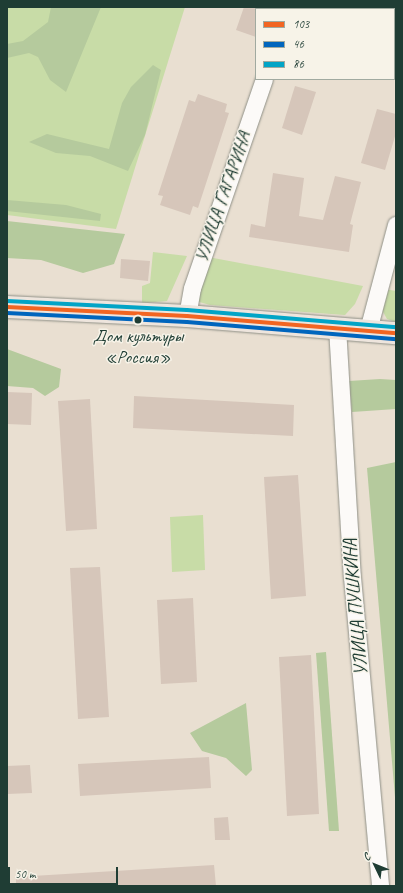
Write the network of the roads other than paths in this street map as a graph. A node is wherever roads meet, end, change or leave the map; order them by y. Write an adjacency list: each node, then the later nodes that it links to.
1 (264, 80): 4 (street, УЛИЦА ГАГАРИНА)
2 (396, 225): 6 (street)
3 (7, 307): 4 (main road)
4 (187, 316): 5 (main road)
5 (337, 327): 6 (main road); 8 (street, УЛИЦА ПУШКИНА)
6 (368, 330): 7 (main road)
7 (396, 333)
8 (380, 886)

